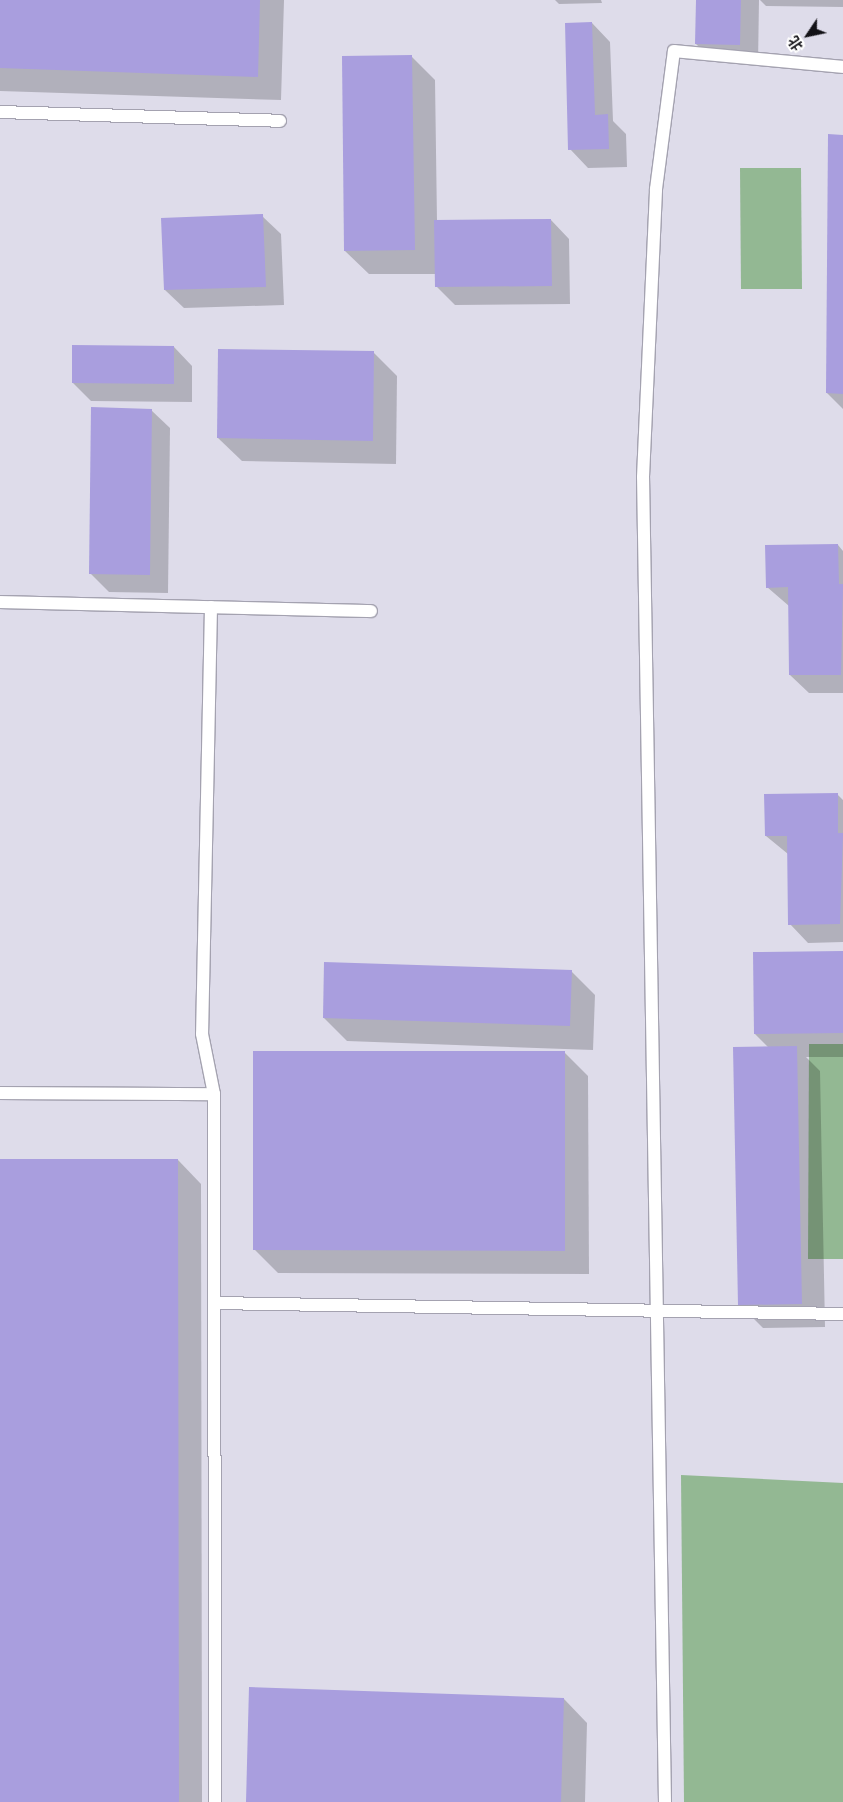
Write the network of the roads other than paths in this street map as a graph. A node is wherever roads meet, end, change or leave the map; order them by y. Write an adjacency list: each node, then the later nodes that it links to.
1 (843, 67): 10 (lane)
2 (0, 112): 3 (lane)
3 (280, 121)
4 (0, 602): 5 (lane)
5 (211, 607): 6 (lane); 8 (lane)
6 (371, 611)
7 (0, 1093): 8 (lane)
8 (214, 1094): 9 (lane)
9 (214, 1303): 10 (lane); 12 (lane)
10 (657, 1313): 11 (lane); 13 (lane)
11 (843, 1314)
12 (215, 1802)
13 (666, 1802)

